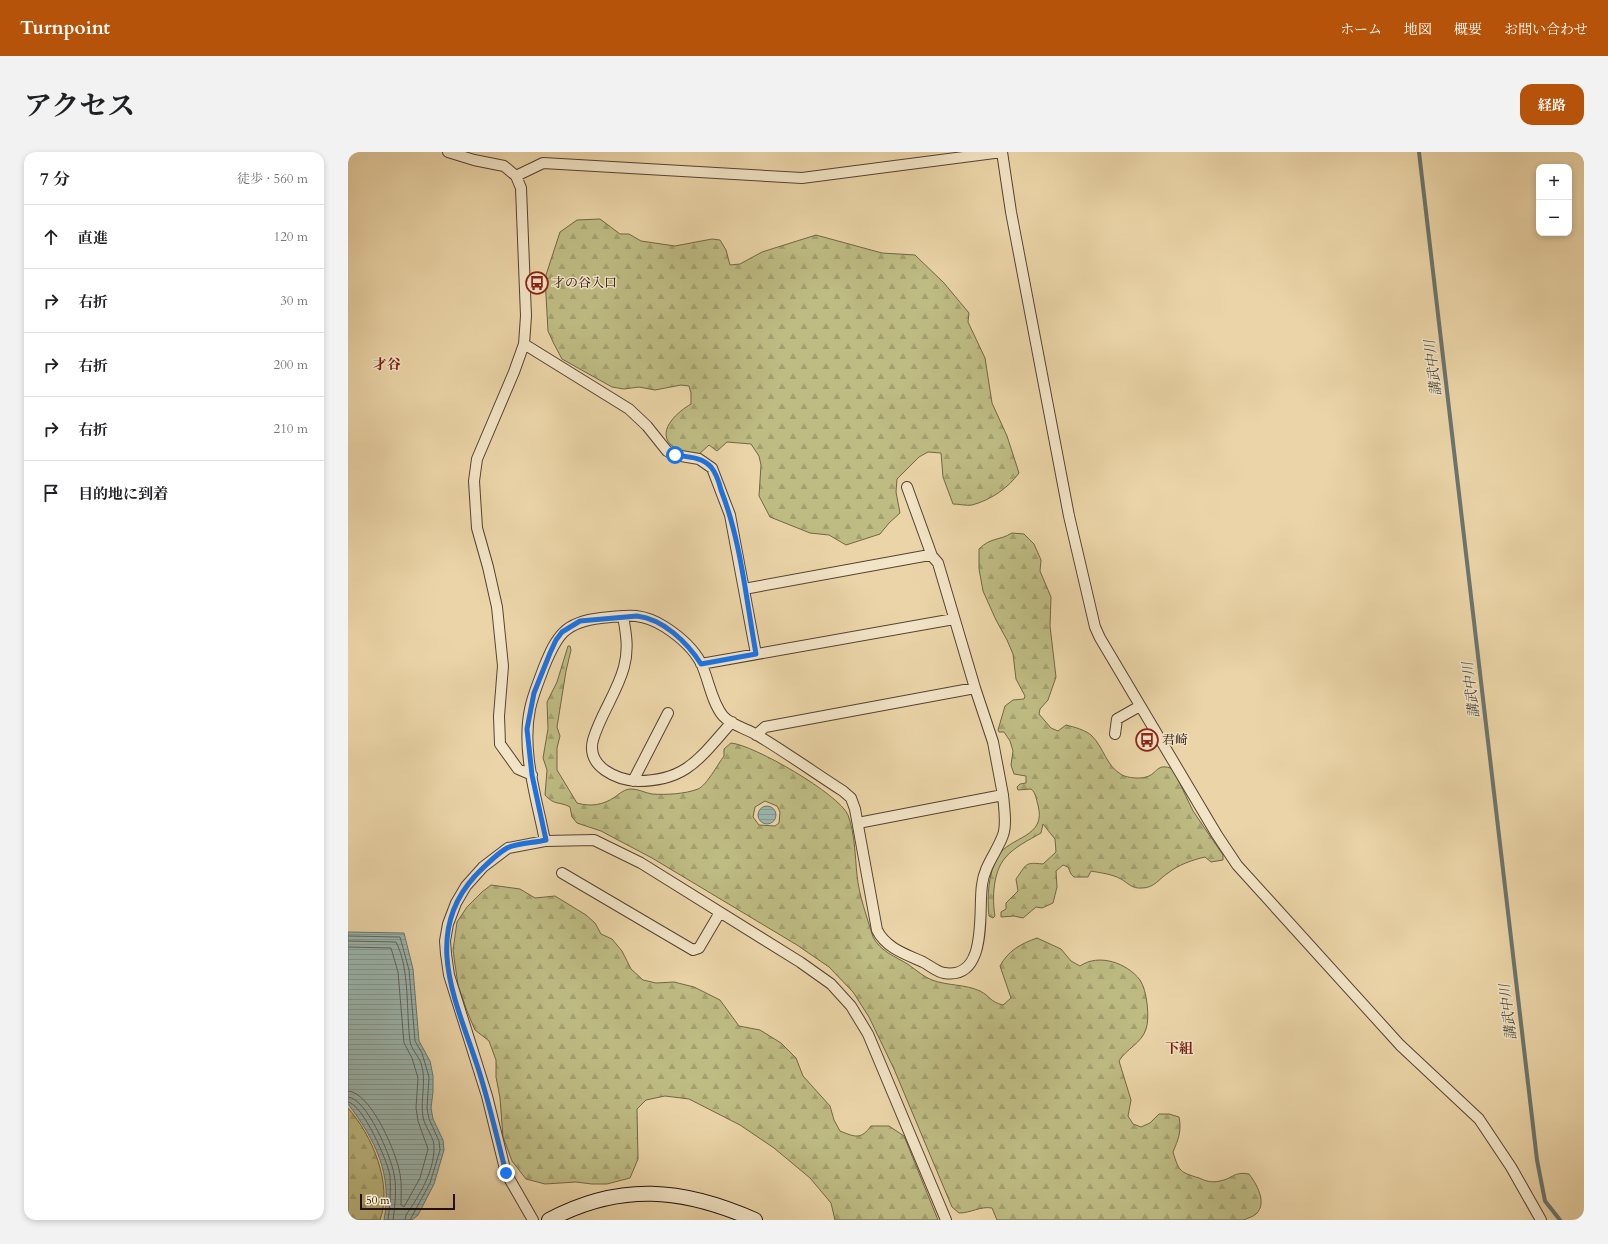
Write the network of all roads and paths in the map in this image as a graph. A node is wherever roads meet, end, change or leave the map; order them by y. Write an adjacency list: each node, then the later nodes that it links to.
1 (448, 152): 3 (street)
2 (1002, 152): 3 (street); 13 (street)
3 (516, 176): 4 (street)
4 (524, 344): 7 (street); 18 (street)
5 (907, 487): 6 (street)
6 (932, 556): 7 (street); 9 (street)
7 (744, 589): 10 (street)
8 (623, 616): 11 (street); 18 (street); 19 (street)
9 (954, 619): 10 (street); 12 (street)
10 (756, 654): 11 (street)
11 (701, 664): 15 (street)
12 (975, 688): 17 (street); 20 (street)
13 (1140, 706): 16 (street); 29 (street)
14 (668, 713): 19 (street)
15 (732, 722): 17 (street); 19 (street)
16 (1115, 734)
17 (756, 735): 21 (street)
18 (532, 775): 22 (street)
19 (633, 781)
20 (1004, 795): 21 (street); 21 (street)
21 (858, 823)
22 (546, 840): 24 (street); 25 (street)
23 (562, 873): 24 (street)
24 (719, 914): 28 (street)
25 (533, 1220)
26 (549, 1220): 27 (main road)
27 (755, 1220)
28 (946, 1220)
29 (1541, 1220)

